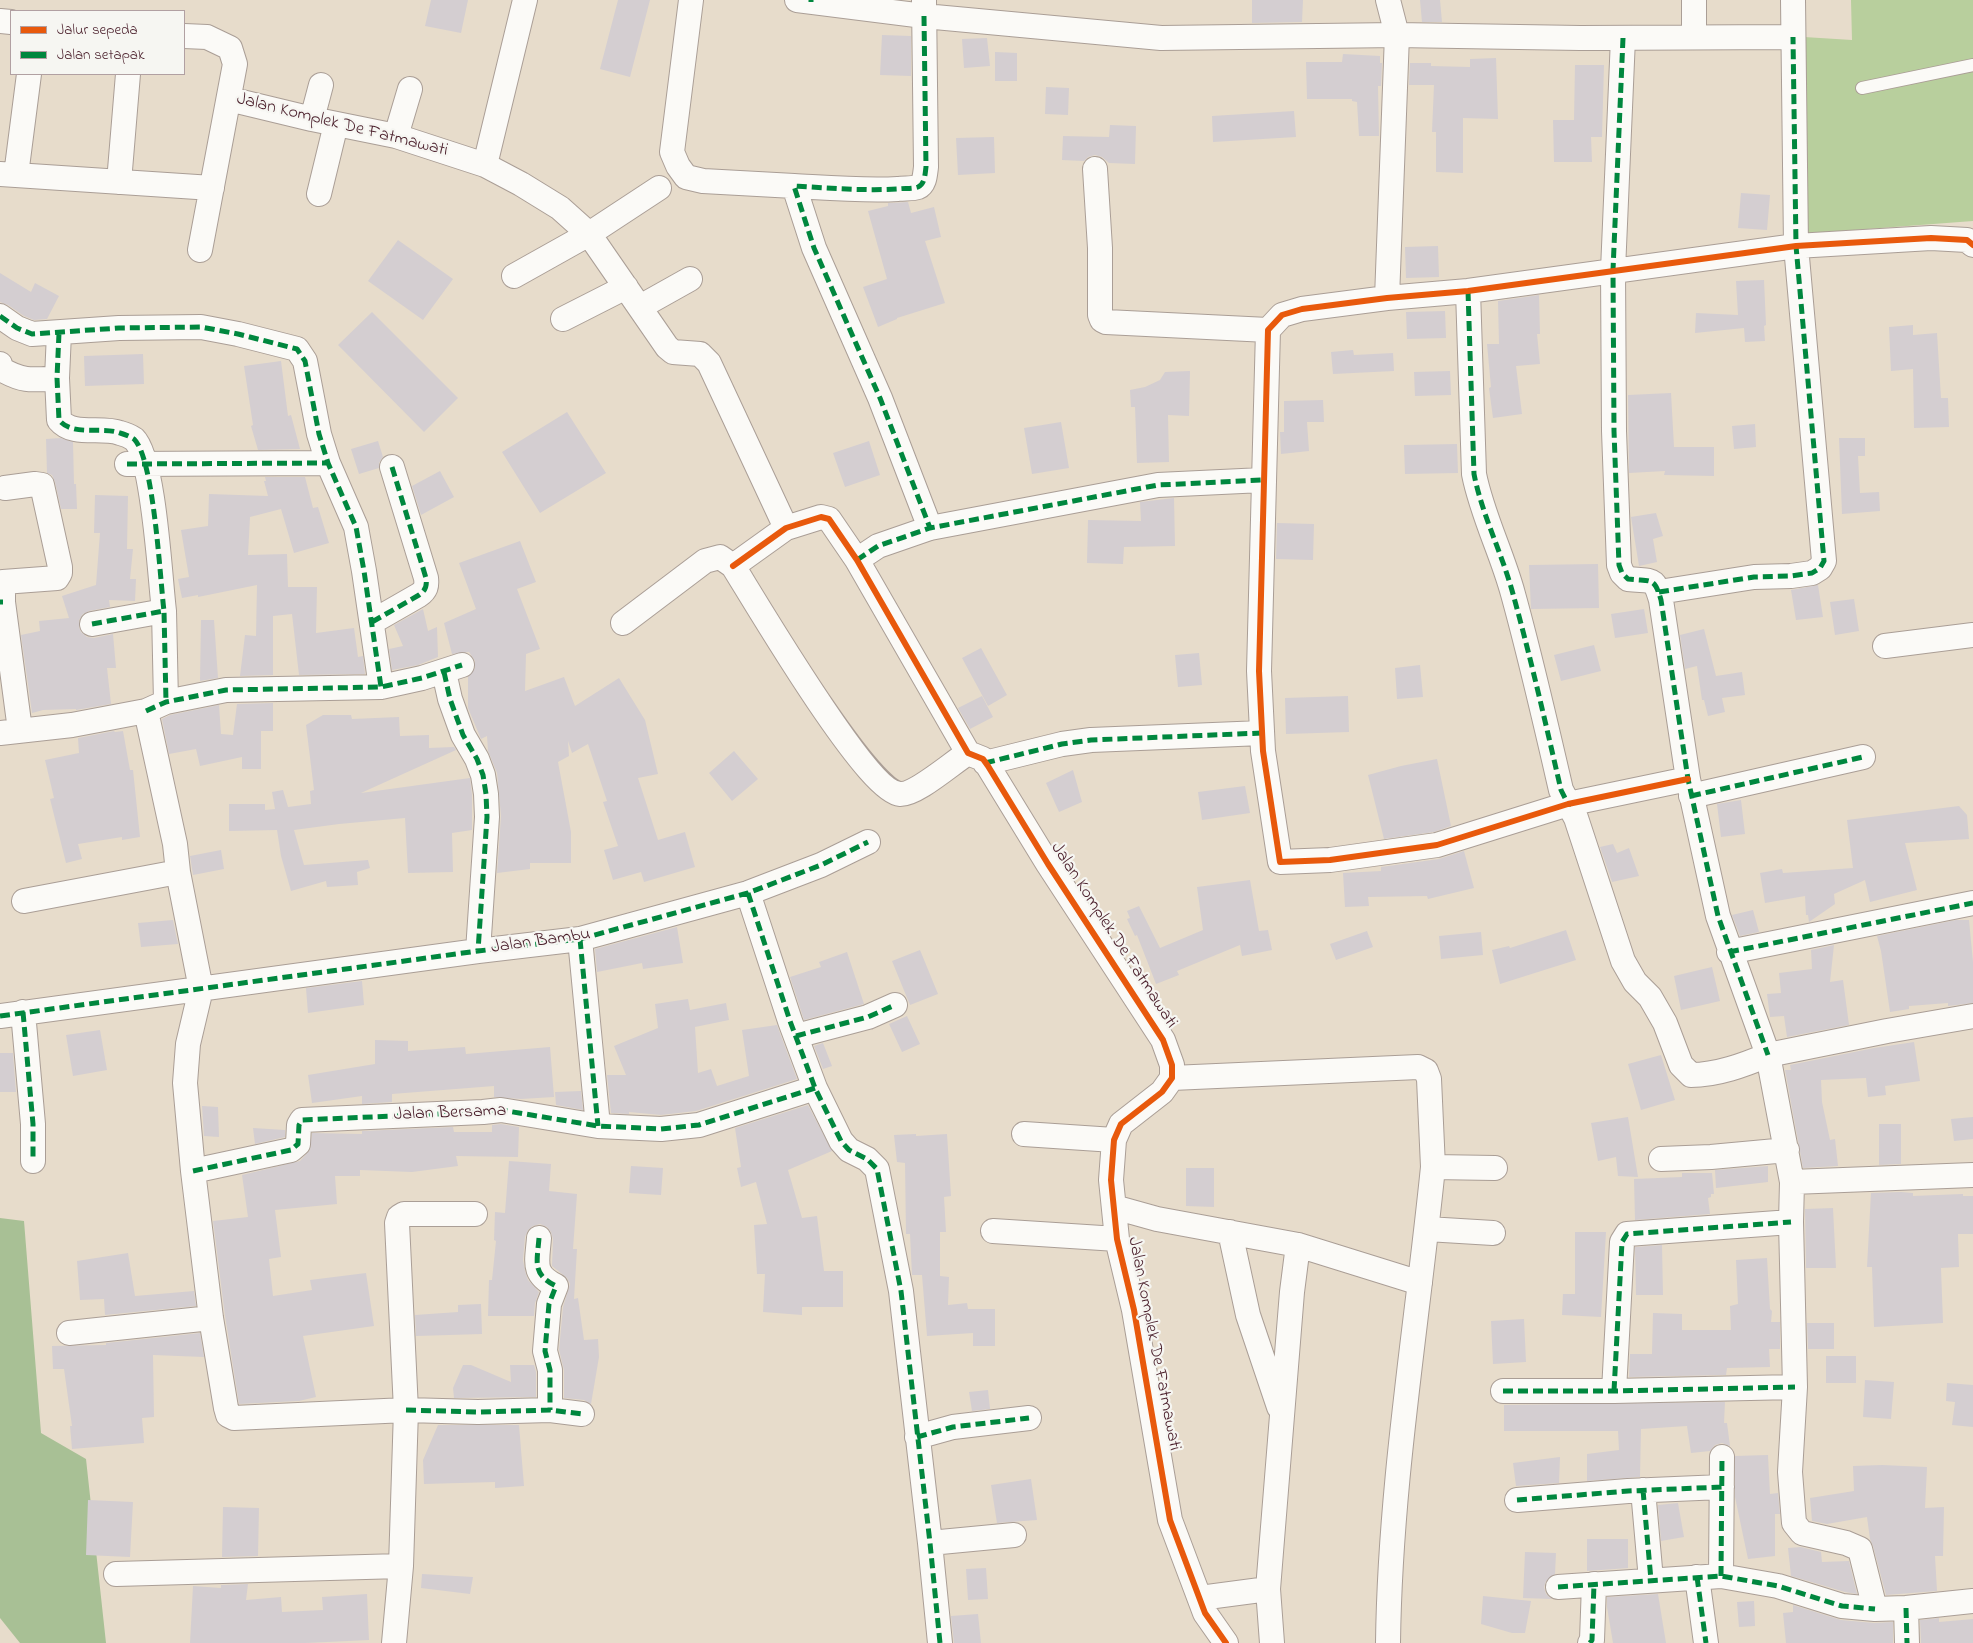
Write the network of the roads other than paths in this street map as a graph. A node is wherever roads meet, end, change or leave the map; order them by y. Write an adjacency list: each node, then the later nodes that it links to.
1 (524, 0): 23 (street)
2 (691, 0): 27 (street)
3 (1388, 0): 8 (street)
4 (1694, 0): 10 (street)
5 (1793, 0): 12 (street)
6 (806, 1): 7 (street)
7 (924, 8): 8 (street); 27 (street)
8 (1397, 34): 11 (street); 40 (street)
9 (185, 36): 19 (street, Jalan Komplek De Fatmawati)
10 (1694, 37): 11 (street); 12 (street)
11 (1623, 38): 35 (street)
12 (1793, 38): 33 (street)
13 (1973, 65): 17 (lane)
14 (28, 75): 25 (street)
15 (128, 75): 26 (street)
16 (321, 85): 20 (street)
17 (1862, 88)
18 (410, 89): 22 (street)
19 (229, 99): 20 (street, Jalan Komplek De Fatmawati); 28 (street)
20 (312, 119): 21 (street, Jalan Komplek De Fatmawati)
21 (336, 124): 22 (street, Jalan Komplek De Fatmawati); 30 (street)
22 (396, 136): 23 (street, Jalan Komplek De Fatmawati)
23 (484, 165): 31 (street, Jalan Komplek De Fatmawati)
24 (1095, 169): 44 (street)
25 (8, 174): 26 (street)
26 (118, 182): 28 (street)
27 (794, 186): 54 (street)
28 (212, 188): 34 (street)
29 (659, 188): 31 (street)
30 (318, 194)
31 (589, 234): 36 (street); 38 (street, Jalan Komplek De Fatmawati)
32 (1973, 245): 33 (street)
33 (1796, 246): 35 (street); 57 (street)
34 (200, 250)
35 (1613, 270): 39 (street); 57 (street)
36 (514, 276)
37 (690, 279): 41 (street)
38 (626, 287): 41 (street, Jalan Komplek De Fatmawati); 43 (street)
39 (1468, 291): 40 (street); 72 (street)
40 (1387, 298): 44 (street)
41 (640, 307): 53 (street, Jalan Komplek De Fatmawati)
42 (0, 316): 45 (street)
43 (563, 319)
44 (1268, 330): 51 (street)
45 (59, 333): 47 (street); 49 (street)
46 (0, 364): 47 (street)
47 (57, 378): 48 (street)
48 (136, 463): 49 (street); 59 (street)
49 (328, 463): 60 (street)
50 (392, 467): 60 (street)
51 (1263, 480): 54 (street); 68 (street)
52 (5, 488): 58 (street)
53 (786, 528): 55 (street, Jalan Komplek De Fatmawati); 56 (street)
54 (930, 528): 55 (street)
55 (857, 560): 70 (street, Jalan Komplek De Fatmawati)
56 (733, 566): 61 (street); 70 (street)
57 (1659, 592): 71 (street)
58 (2, 602): 67 (street)
59 (164, 611): 62 (street); 66 (street)
60 (372, 622): 65 (street)
61 (623, 623)
62 (92, 624)
63 (1973, 635): 64 (street)
64 (1885, 646)
65 (381, 687): 66 (street); 79 (street)
66 (156, 706): 67 (street); 74 (street)
67 (10, 732)
68 (1262, 733): 70 (street); 72 (street)
69 (1864, 757): 71 (street)
70 (977, 758): 87 (street, Jalan Komplek De Fatmawati)
71 (1690, 787): 72 (street); 80 (street)
72 (1568, 804): 86 (street)
73 (868, 842): 75 (street, Jalan Bambu)
74 (178, 872): 76 (street); 81 (street)
75 (748, 893): 78 (street, Jalan Bambu); 85 (street)
76 (24, 901)
77 (1973, 903): 80 (street)
78 (580, 939): 79 (street, Jalan Bambu); 89 (street)
79 (478, 951): 81 (street, Jalan Bambu)
80 (1729, 952): 86 (street)
81 (201, 989): 83 (street, Jalan Bambu); 97 (street)
82 (895, 1005): 85 (street)
83 (11, 1014): 94 (street)
84 (1973, 1016): 86 (street)
85 (796, 1036): 88 (street)
86 (1768, 1055): 92 (street)
87 (1172, 1078): 91 (street, Jalan Komplek De Fatmawati); 95 (street)
88 (814, 1088): 89 (street, Jalan Bersama); 121 (street)
89 (598, 1126): 97 (street, Jalan Bersama)
90 (1024, 1134): 91 (street)
91 (1114, 1140): 100 (street, Jalan Komplek De Fatmawati)
92 (1788, 1150): 93 (street); 99 (street)
93 (1661, 1160)
94 (33, 1161)
95 (1433, 1167): 96 (street); 103 (street)
96 (1495, 1168)
97 (193, 1171): 111 (street)
98 (1973, 1175): 99 (street)
99 (1792, 1182): 102 (street)
100 (1114, 1207): 105 (street); 108 (street, Jalan Komplek De Fatmawati)
101 (475, 1214): 116 (street)
102 (1791, 1222): 113 (street); 115 (street)
103 (1427, 1229): 106 (street); 110 (street)
104 (993, 1231): 108 (street)
105 (1230, 1232): 109 (street); 119 (street)
106 (1493, 1233)
107 (539, 1238): 117 (street)
108 (1117, 1239): 136 (street, Jalan Komplek De Fatmawati)
109 (1298, 1246): 110 (street); 119 (street)
110 (1420, 1283): 144 (street)
111 (211, 1318): 112 (street); 116 (street)
112 (69, 1333)
113 (1795, 1388): 115 (street); 139 (street)
114 (1503, 1392): 115 (street)
115 (1614, 1392)
116 (406, 1410): 117 (street); 128 (street)
117 (550, 1410): 118 (street)
118 (582, 1414)
119 (1282, 1415): 135 (street)
120 (1029, 1418): 121 (street)
121 (917, 1437): 127 (street)
122 (1722, 1457): 123 (street)
123 (1722, 1487): 124 (street); 130 (street)
124 (1643, 1490): 125 (street); 132 (street)
125 (1517, 1500)
126 (1014, 1535): 127 (street)
127 (930, 1543): 141 (street)
128 (401, 1566): 129 (street); 140 (street)
129 (116, 1574)
130 (1721, 1576): 131 (street); 139 (street)
131 (1697, 1577): 132 (street); 146 (street)
132 (1651, 1580): 133 (street)
133 (1594, 1584): 134 (street); 145 (street)
134 (1558, 1586)
135 (1268, 1589): 136 (street); 143 (street)
136 (1200, 1598): 142 (street, Jalan Komplek De Fatmawati)
137 (1973, 1600): 138 (street)
138 (1906, 1608): 139 (street); 147 (street)
139 (1875, 1609)
140 (394, 1643)
141 (940, 1643)
142 (1226, 1643)
143 (1272, 1643)
144 (1388, 1643)
145 (1590, 1643)
146 (1706, 1643)
147 (1907, 1643)

